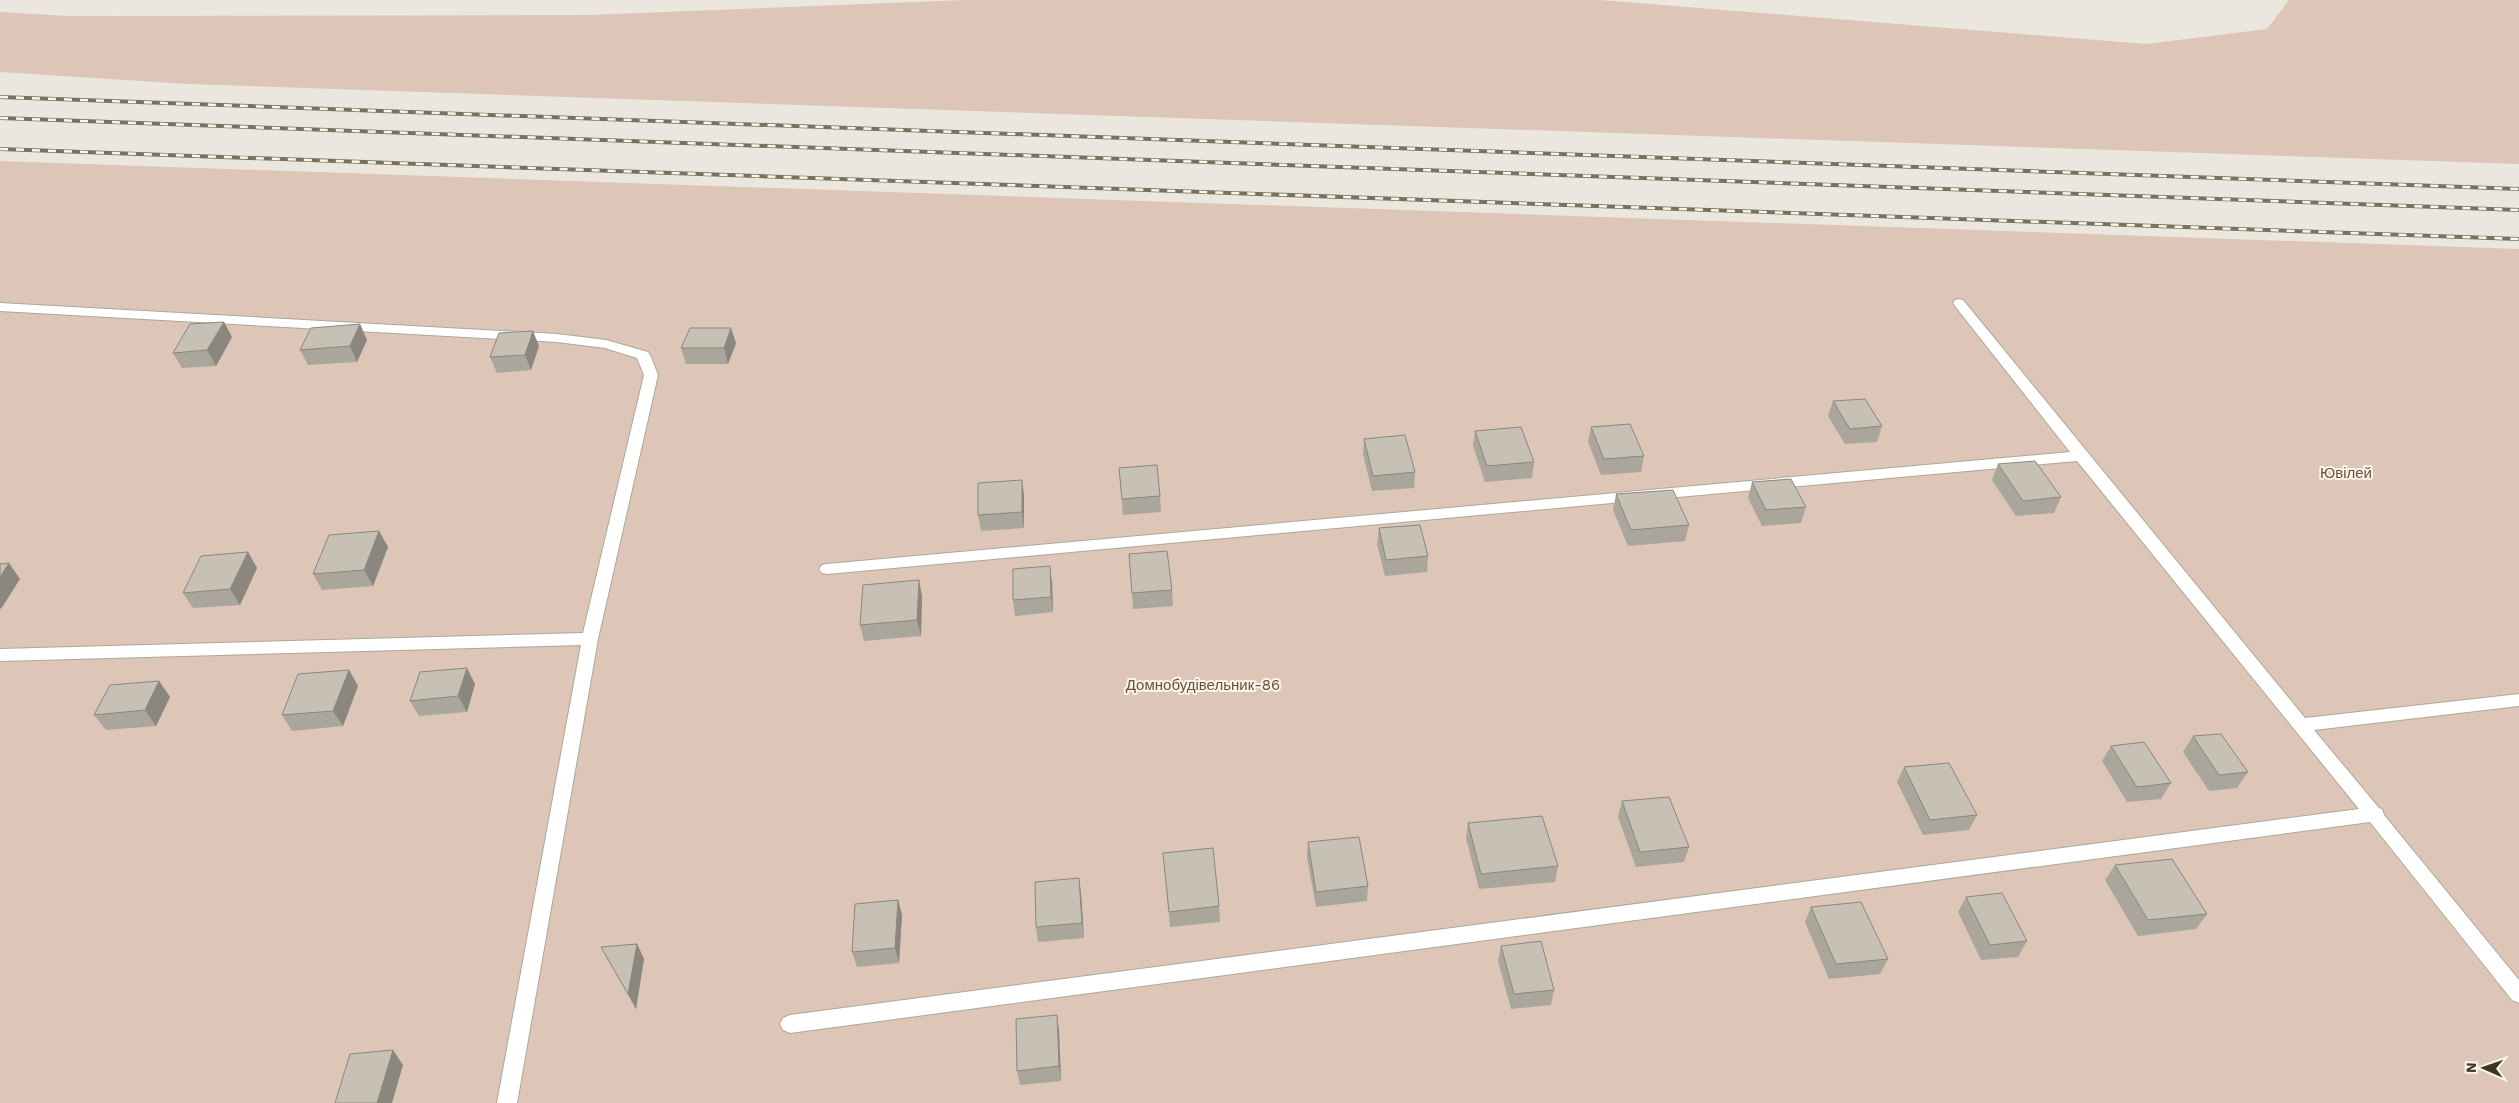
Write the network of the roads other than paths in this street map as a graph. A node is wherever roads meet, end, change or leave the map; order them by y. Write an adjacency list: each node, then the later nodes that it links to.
1 (1959, 302): 3 (lane)
2 (0, 307): 5 (lane)
3 (2079, 456): 4 (lane); 8 (lane)
4 (827, 569)
5 (590, 639): 6 (lane); 12 (lane)
6 (0, 655)
7 (2519, 700): 8 (lane)
8 (2302, 725): 9 (lane)
9 (2376, 814): 10 (lane); 11 (lane)
10 (2519, 994)
11 (790, 1024)
12 (508, 1103)

